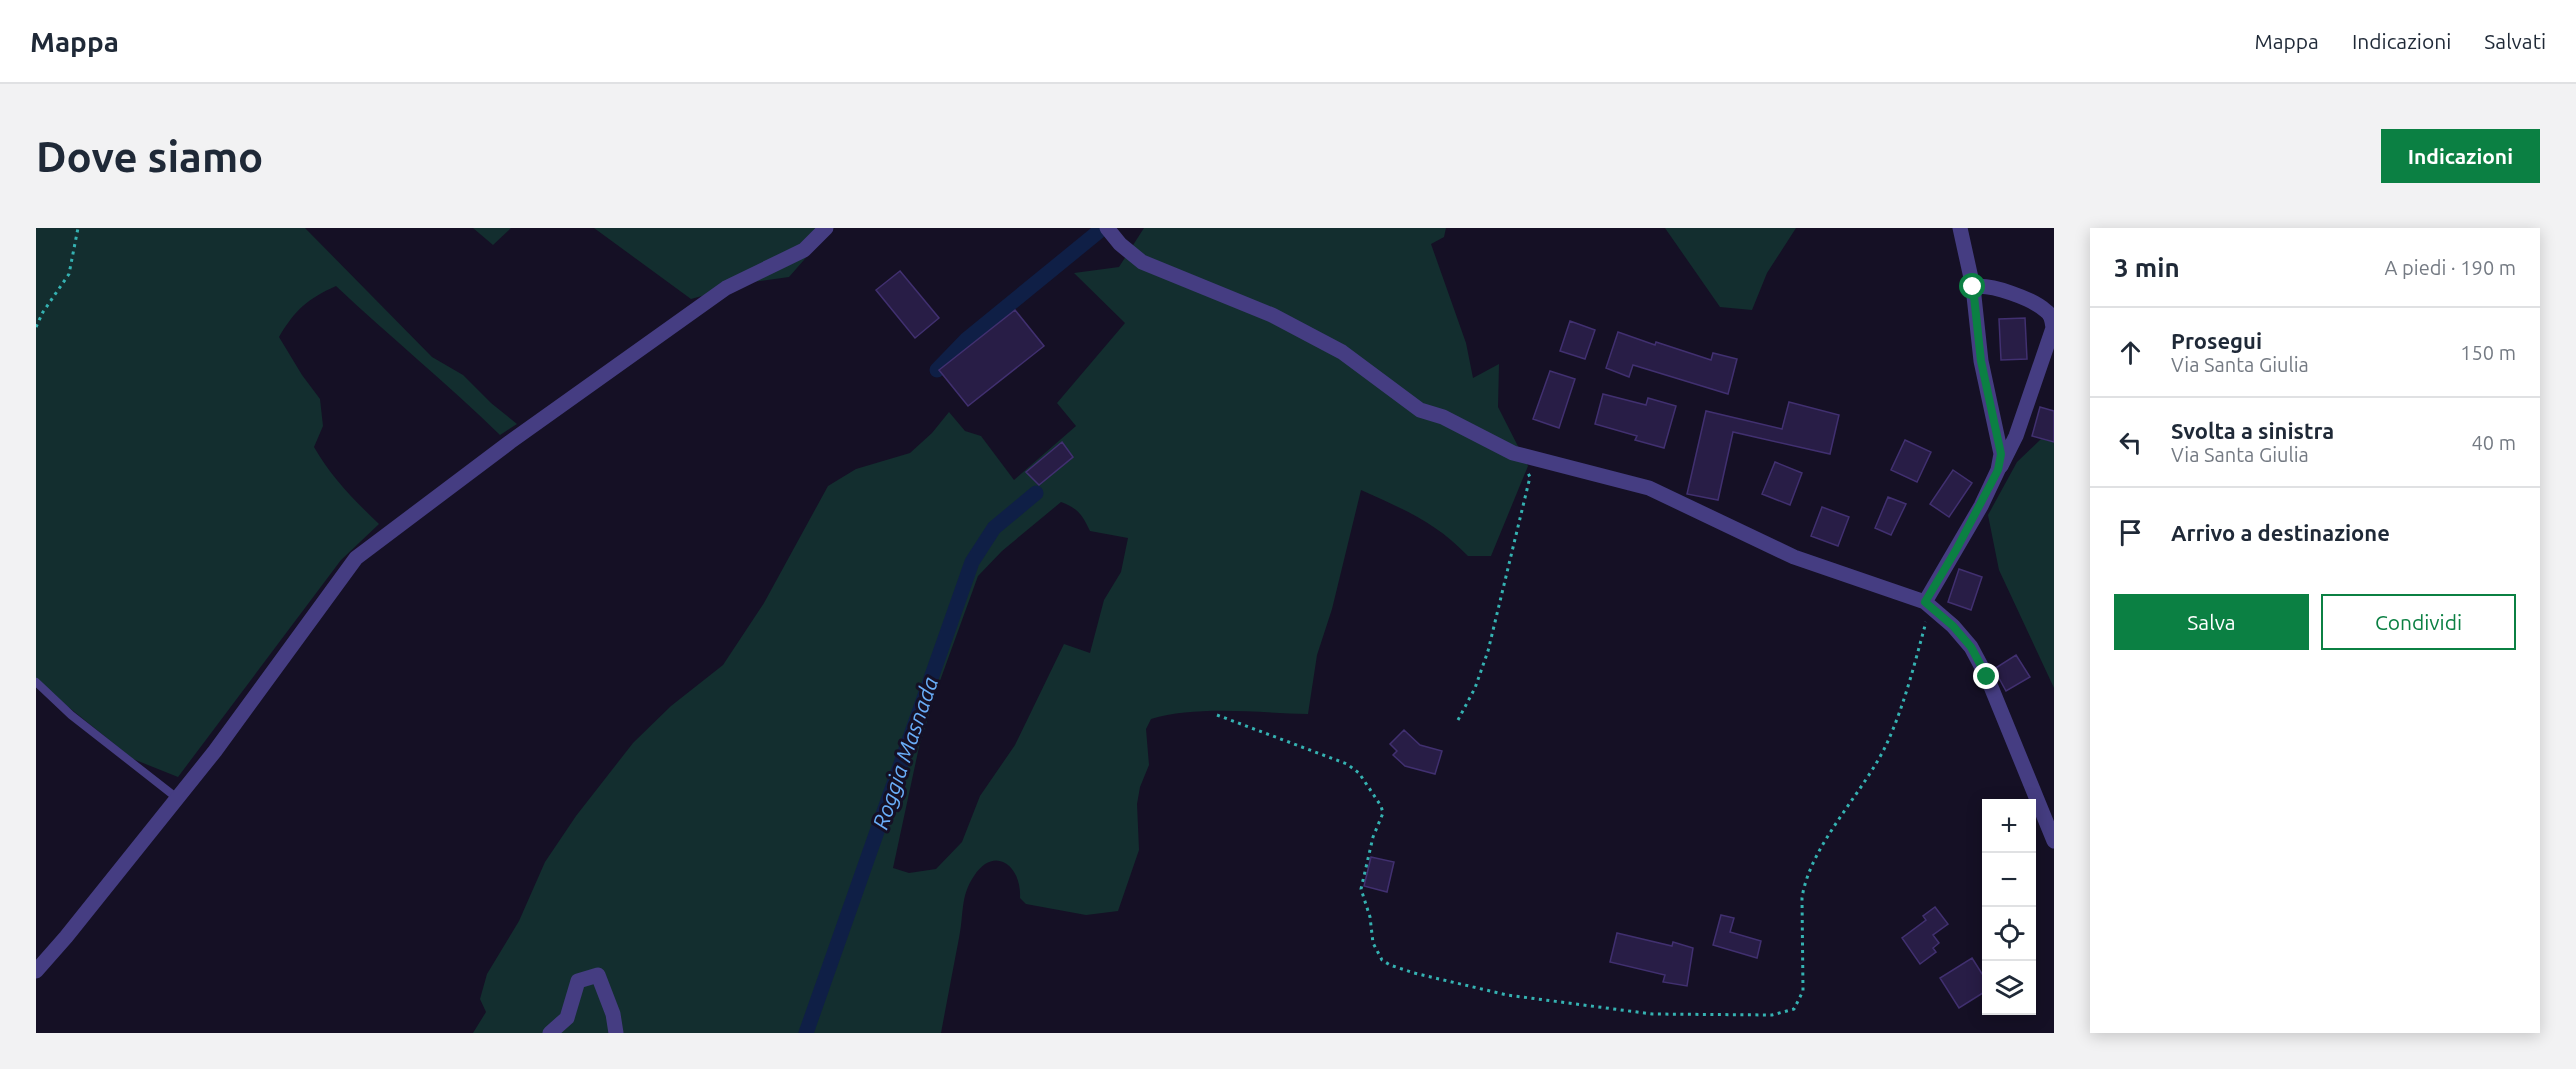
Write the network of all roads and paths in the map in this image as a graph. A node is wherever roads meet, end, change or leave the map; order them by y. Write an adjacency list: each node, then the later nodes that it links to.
1 (78, 228): 6 (path)
2 (826, 228): 13 (street)
3 (1107, 228): 7 (street)
4 (1960, 228): 5 (street)
5 (1973, 287): 8 (street); 8 (street)
6 (36, 327)
7 (1514, 453): 9 (street); 12 (path)
8 (1998, 470): 9 (street)
9 (1929, 606): 11 (path); 14 (street)
10 (36, 682): 13 (lane)
11 (1217, 715)
12 (1458, 720)
13 (177, 798): 15 (street)
14 (2054, 842)
15 (36, 971)
16 (550, 1033): 17 (street)
17 (616, 1033)

